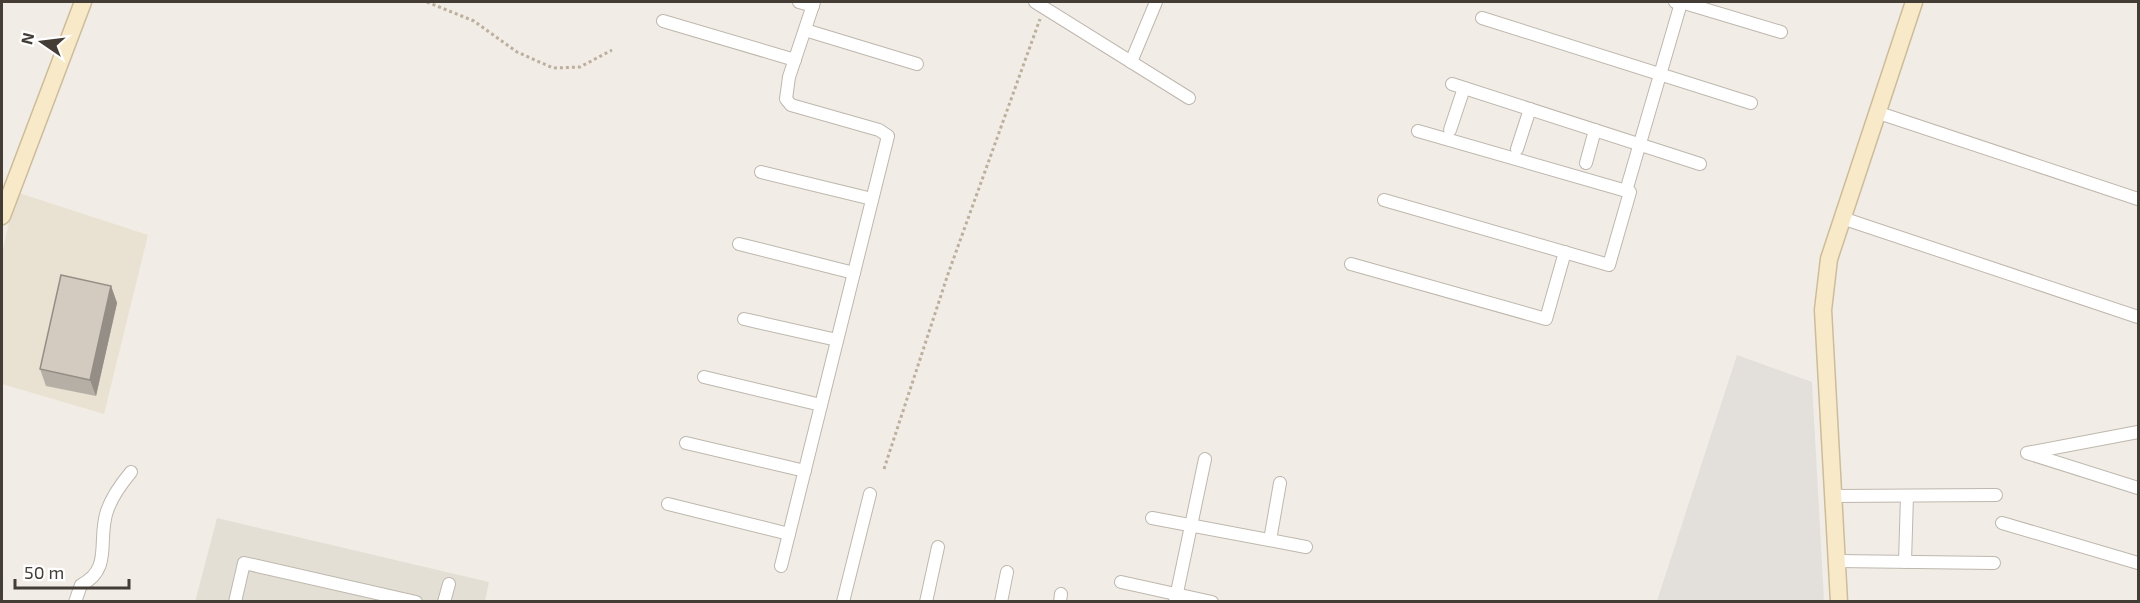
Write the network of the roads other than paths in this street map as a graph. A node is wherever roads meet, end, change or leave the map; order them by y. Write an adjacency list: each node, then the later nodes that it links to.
1 (83, 2): 32 (street)
2 (799, 2): 6 (street)
3 (1156, 2): 13 (street)
4 (1679, 2): 11 (street); 15 (street)
5 (1914, 2): 19 (street)
6 (814, 4): 10 (street)
7 (1039, 5): 13 (street)
8 (1482, 18): 15 (street)
9 (663, 21): 12 (street)
10 (805, 30): 12 (street); 14 (street)
11 (1781, 32)
12 (795, 60): 29 (street)
13 (1131, 62): 16 (street)
14 (917, 64)
15 (1660, 74): 17 (street); 23 (street)
16 (1189, 98)
17 (1751, 103)
18 (1530, 109): 20 (street); 21 (street); 24 (street)
19 (1876, 112): 30 (street); 33 (street)
20 (1450, 130)
21 (1595, 130): 23 (street); 25 (street)
22 (1418, 132): 28 (street)
23 (1640, 145): 26 (street); 28 (street)
24 (1517, 149)
25 (1586, 163)
26 (1700, 164)
27 (760, 172): 29 (street)
28 (1626, 191): 35 (street)
29 (872, 199): 37 (street)
30 (2139, 199)
31 (1384, 200): 35 (street)
32 (2, 216)
33 (1842, 218): 38 (street); 52 (street)
34 (739, 244): 37 (street)
35 (1565, 252): 36 (street)
36 (1351, 264)
37 (854, 273): 40 (street)
38 (2139, 317)
39 (744, 319): 40 (street)
40 (837, 340): 42 (street)
41 (704, 377): 42 (street)
42 (821, 405): 46 (street)
43 (2139, 432): 49 (street)
44 (686, 443): 46 (street)
45 (1205, 459): 57 (street)
46 (805, 471): 58 (street)
47 (131, 472): 71 (street)
48 (1280, 483): 59 (street)
49 (2139, 488)
50 (870, 494): 75 (street)
51 (1996, 495): 53 (street)
52 (1833, 496): 53 (street); 62 (street)
53 (1907, 496): 63 (street)
54 (668, 504): 58 (street)
55 (1152, 518): 57 (street)
56 (2002, 523): 65 (street)
57 (1191, 525): 59 (street); 70 (street)
58 (789, 534): 66 (street)
59 (1270, 540): 61 (street)
60 (938, 547): 76 (street)
61 (1306, 547)
62 (1837, 561): 63 (street); 79 (street)
63 (1905, 562): 64 (street)
64 (1994, 563)
65 (2139, 563)
66 (781, 566)
67 (1007, 572): 77 (street)
68 (1121, 582): 70 (street)
69 (449, 584): 74 (street)
70 (1176, 598): 78 (street)
71 (75, 602)
72 (235, 602): 73 (street)
73 (416, 602)
74 (444, 602)
75 (843, 602)
76 (926, 602)
77 (1001, 602)
78 (1212, 602)
79 (1839, 602)

